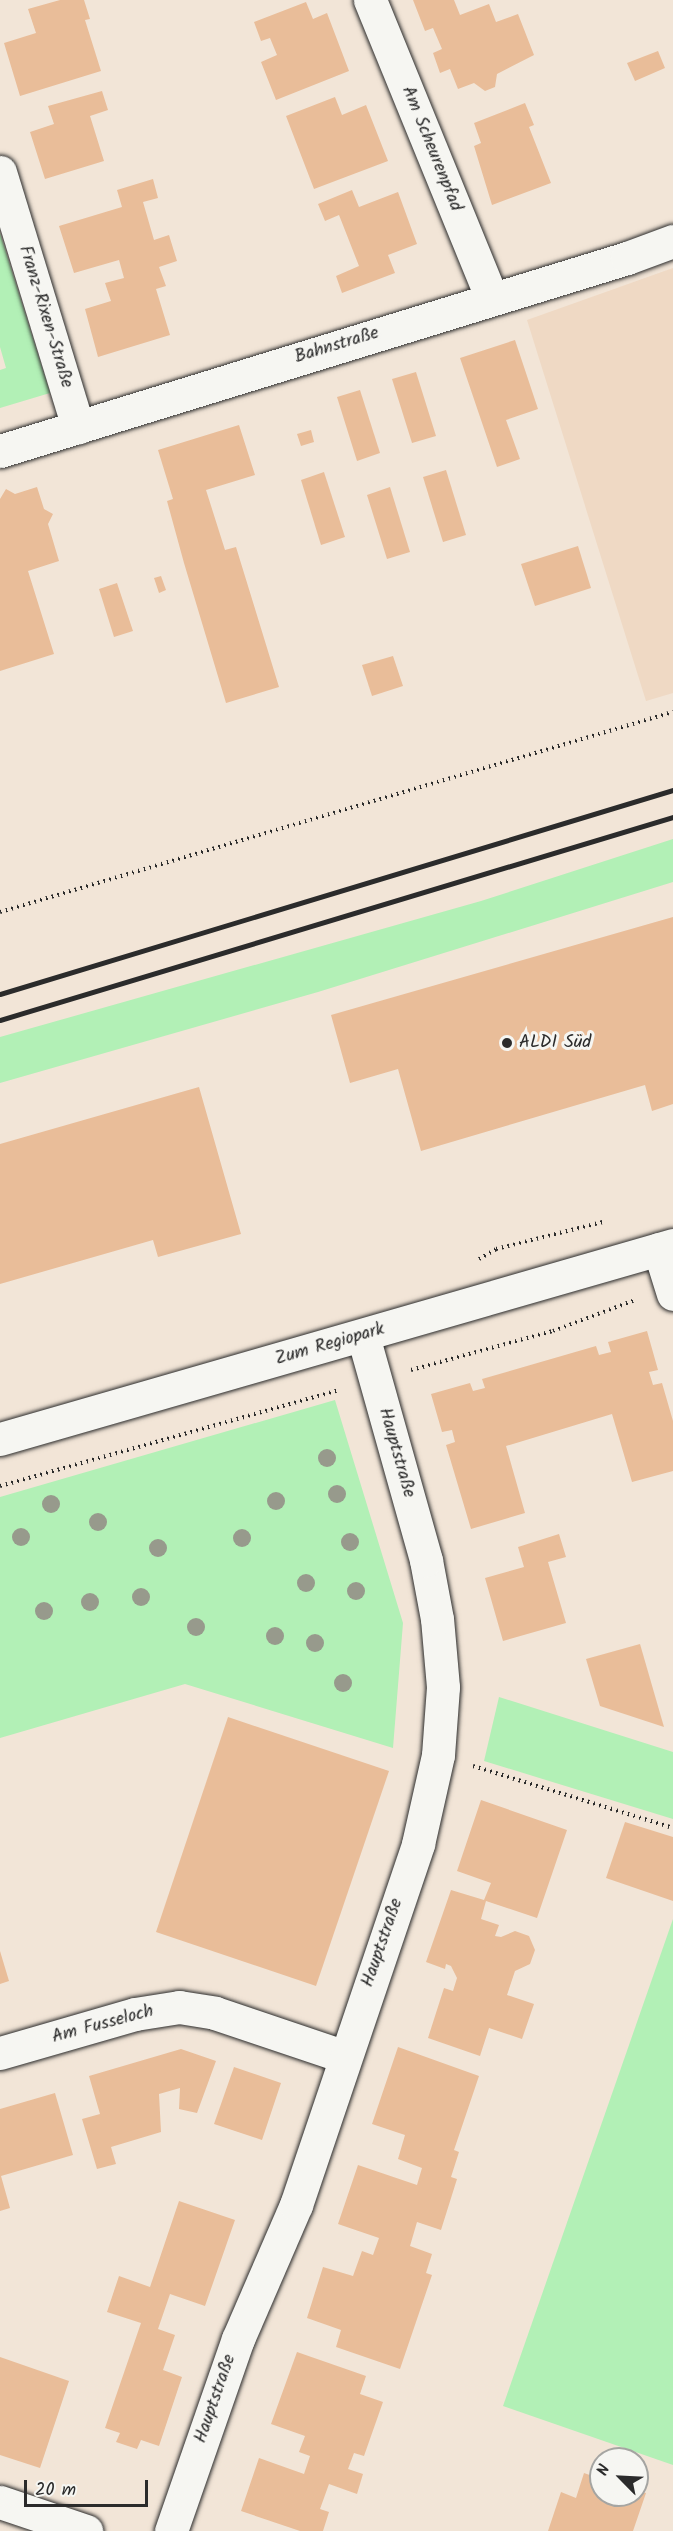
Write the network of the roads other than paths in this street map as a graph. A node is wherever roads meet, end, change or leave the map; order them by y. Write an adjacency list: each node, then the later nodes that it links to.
1 (370, 0): 4 (street, Am Scheurenpfad)
2 (0, 172): 5 (street, Franz-Rixen-Straße)
3 (673, 240): 4 (street, Bahnstraße)
4 (491, 297): 5 (street, Bahnstraße)
5 (78, 427): 6 (street, Bahnstraße)
6 (0, 451)
7 (666, 1247): 8 (street, Zum Regiopark); 9 (street, Zum Regiopark)
8 (673, 1294)
9 (363, 1336): 10 (street, Zum Regiopark); 12 (street, Hauptstraße)
10 (0, 1439)
11 (0, 2053): 12 (street, Am Fusseloch)
12 (343, 2056): 15 (street, Hauptstraße)
13 (0, 2502): 14 (street)
14 (86, 2531)
15 (171, 2531)

